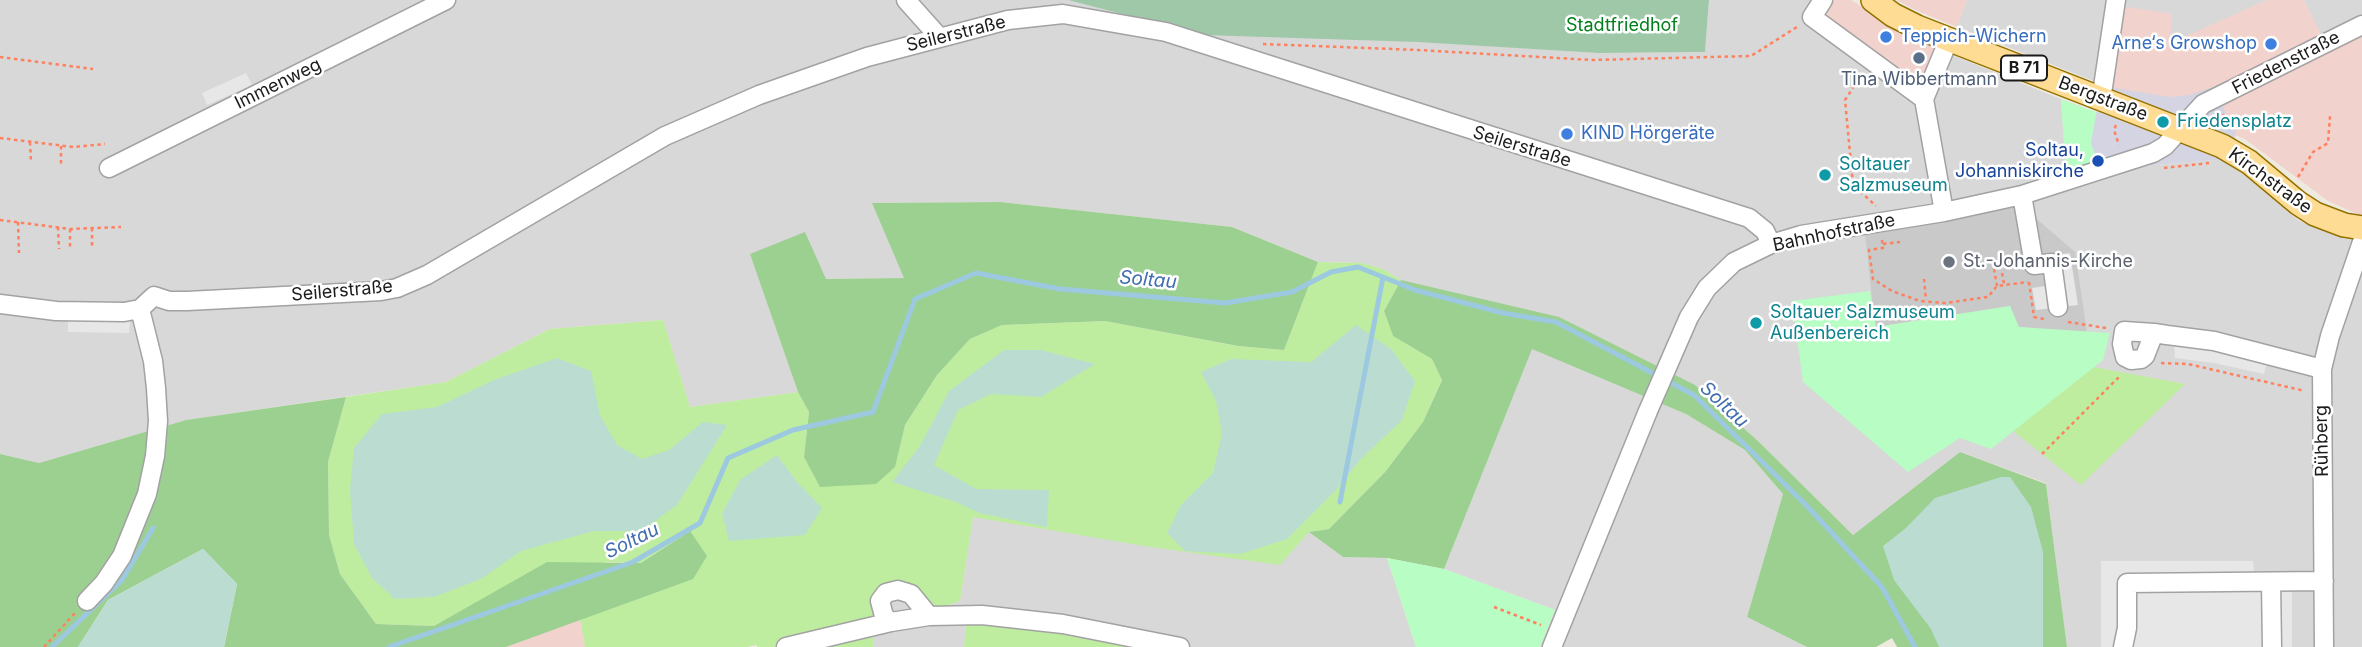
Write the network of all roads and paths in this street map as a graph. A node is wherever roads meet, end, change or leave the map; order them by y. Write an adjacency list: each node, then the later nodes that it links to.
1 (446, 0): 28 (street, Immenweg)
2 (905, 0): 8 (street)
3 (1823, 0): 6 (street)
4 (1873, 0): 9 (main road, Bergstraße / B 71)
5 (2116, 0): 14 (street)
6 (1812, 17): 10 (path); 12 (street)
7 (2362, 25): 16 (street, Friedenstraße)
8 (940, 38): 43 (street, Seilerstraße); 56 (street, Seilerstraße)
9 (1949, 39): 14 (main road, Bergstraße / B 71); 15 (street)
10 (1261, 44)
11 (0, 57): 13 (path)
12 (1871, 60): 15 (street); 33 (path)
13 (93, 69)
14 (2099, 98): 19 (main road, Bergstraße / B 71)
15 (1924, 99): 31 (street)
16 (2215, 99): 19 (street, Friedenstraße); 20 (path)
17 (2330, 116): 29 (path)
18 (2118, 118): 25 (path)
19 (2180, 129): 30 (street, Bahnhofstraße); 38 (main road, Kirchstraße / B 71)
20 (2226, 134)
21 (0, 138): 22 (path)
22 (30, 142): 24 (path); 26 (path)
23 (105, 144): 24 (path)
24 (61, 146): 27 (path)
25 (2122, 153)
26 (31, 161)
27 (61, 164)
28 (109, 168)
29 (2294, 182)
30 (2022, 195): 31 (street, Bahnhofstraße); 57 (street)
31 (1944, 212): 33 (street, Bahnhofstraße)
32 (0, 220): 34 (path)
33 (1892, 220): 43 (street, Bahnhofstraße)
34 (18, 222): 35 (path); 48 (path)
35 (58, 227): 39 (path); 46 (path)
36 (121, 227): 37 (path)
37 (92, 228): 39 (path); 45 (path)
38 (2362, 228)
39 (70, 229): 47 (path)
40 (1882, 237): 44 (path)
41 (2362, 242): 61 (street, Rühberg)
42 (1900, 243): 44 (path)
43 (1771, 244): 71 (street, Bahnhofstraße)
44 (1883, 244): 54 (path)
45 (92, 247)
46 (59, 249)
47 (70, 249)
48 (19, 253)
49 (1994, 268): 53 (path)
50 (2002, 273): 52 (path)
51 (1924, 279): 54 (path)
52 (2004, 285): 53 (path); 57 (path)
53 (1997, 286): 54 (path)
54 (1927, 301)
55 (0, 304): 56 (street)
56 (140, 309): 67 (street)
57 (2055, 316): 58 (path)
58 (2113, 329)
59 (2154, 333): 61 (street)
60 (2158, 363): 63 (path)
61 (2322, 369): 63 (street, Rühberg)
62 (2119, 379): 64 (path)
63 (2322, 393): 65 (street, Rühberg)
64 (2042, 454)
65 (2324, 581): 66 (street); 77 (street, Rühberg)
66 (2272, 582): 75 (street); 76 (street)
67 (87, 601): 72 (path)
68 (1494, 607): 71 (path)
69 (929, 616): 70 (street); 70 (street); 74 (street)
70 (891, 622): 73 (street)
71 (1555, 639)
72 (44, 647)
73 (786, 647)
74 (1180, 647)
75 (2123, 647)
76 (2272, 647)
77 (2324, 647)

